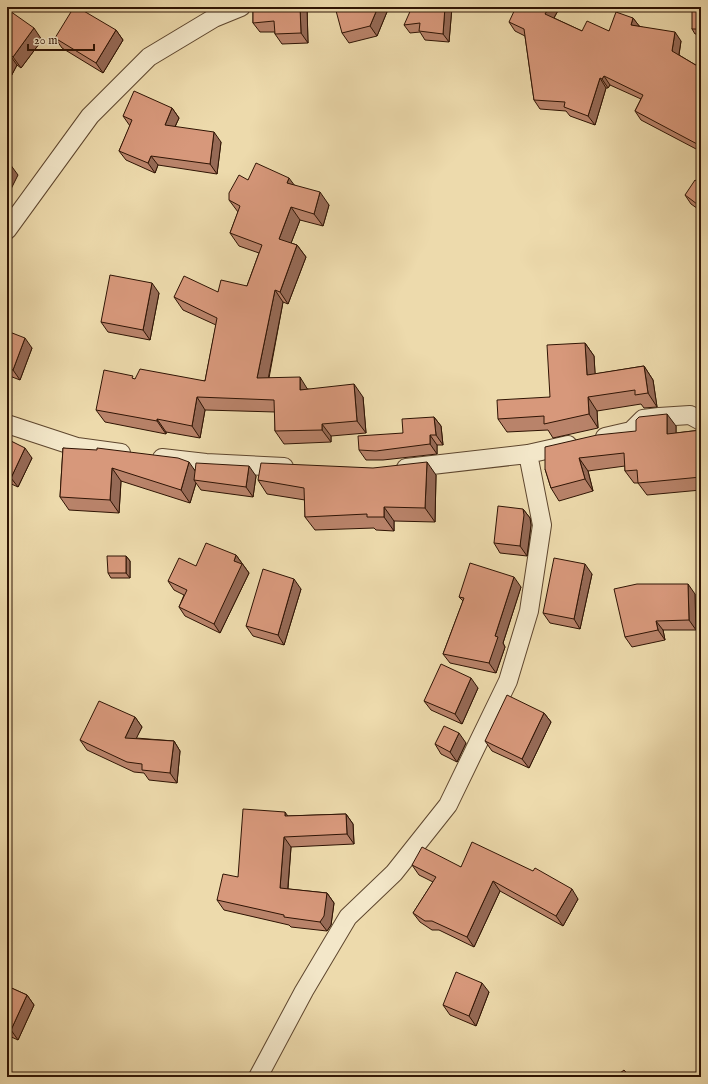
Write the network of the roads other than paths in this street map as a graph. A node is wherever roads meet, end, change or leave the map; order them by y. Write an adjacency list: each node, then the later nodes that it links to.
1 (238, 8): 2 (street)
2 (7, 230)
3 (701, 422): 5 (street)
4 (7, 424): 6 (street)
5 (528, 454): 7 (street); 8 (street)
6 (298, 467)
7 (391, 470)
8 (258, 1077)

